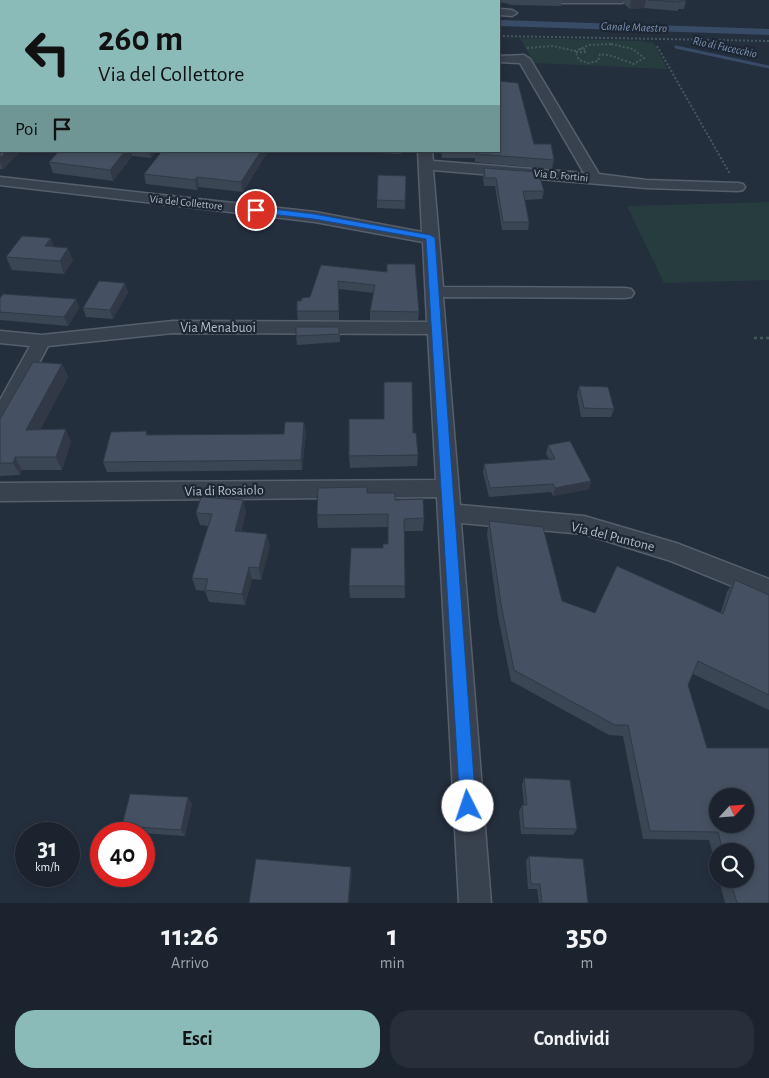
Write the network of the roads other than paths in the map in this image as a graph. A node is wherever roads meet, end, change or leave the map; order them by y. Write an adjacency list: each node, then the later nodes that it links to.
1 (532, 0): 2 (street)
2 (622, 0)
3 (500, 12): 4 (street)
4 (512, 13)
5 (500, 59): 7 (street, Via D. Fortini)
6 (425, 158): 7 (street, Via D. Fortini); 10 (street)
7 (594, 178): 9 (street)
8 (0, 181): 10 (street, Via del Collettore)
9 (738, 187)
10 (430, 238): 11 (street)
11 (434, 292): 12 (street); 13 (street)
12 (626, 293)
13 (436, 328): 15 (street, Via Menabuoi); 17 (street)
14 (0, 337): 15 (street, Via Menabuoi)
15 (42, 341): 16 (street)
16 (0, 418)
17 (447, 488): 18 (street, Via di Rosaiolo); 19 (street)
18 (0, 492)
19 (449, 513): 20 (street, Via del Puntone); 21 (street)
20 (769, 590)
21 (474, 903)

